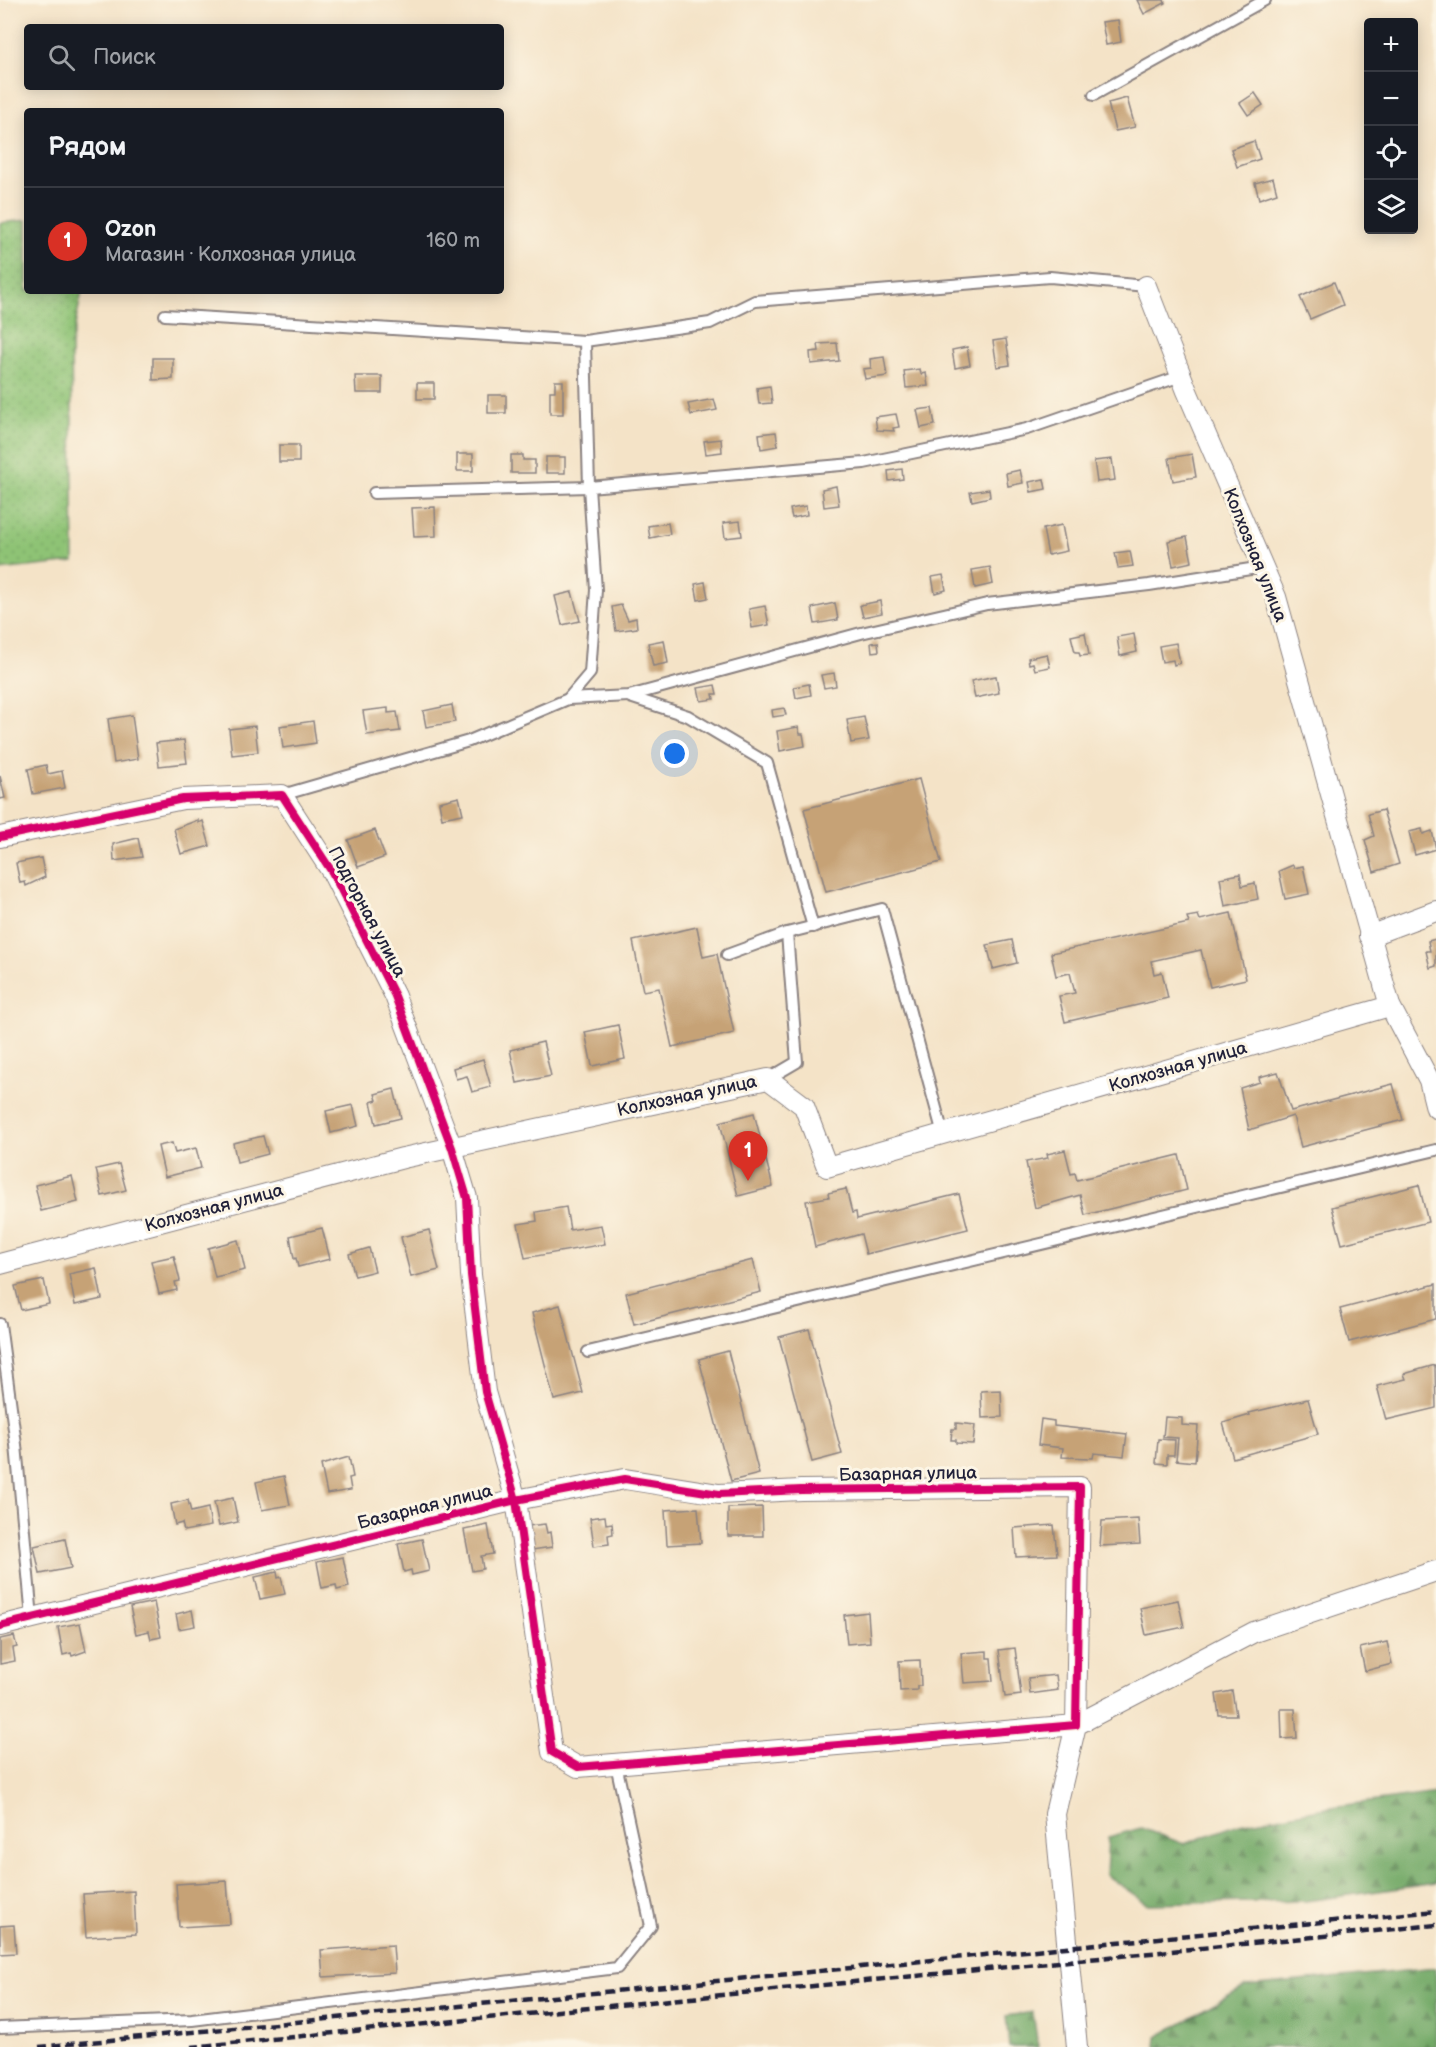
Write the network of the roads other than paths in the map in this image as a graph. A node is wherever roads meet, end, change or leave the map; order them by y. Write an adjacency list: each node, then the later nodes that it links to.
1 (1265, 0): 2 (lane)
2 (1094, 95)
3 (1146, 286): 5 (lane); 6 (street, Колхозная улица)
4 (165, 315): 5 (lane)
5 (585, 341): 7 (lane)
6 (1181, 376): 7 (lane); 9 (street, Колхозная улица)
7 (589, 487): 8 (lane); 11 (lane)
8 (374, 493)
9 (1263, 567): 10 (lane); 17 (street, Колхозная улица)
10 (629, 696): 11 (lane); 15 (lane)
11 (568, 699): 12 (lane)
12 (282, 795): 13 (street); 23 (street, Подгорная улица)
13 (0, 837)
14 (1436, 911): 17 (street)
15 (813, 927): 16 (lane); 22 (lane)
16 (787, 933): 18 (lane); 20 (lane)
17 (1369, 936): 19 (street, Колхозная улица)
18 (727, 955)
19 (1390, 1006): 21 (street, Колхозная улица); 22 (street, Колхозная улица)
20 (768, 1078): 22 (street, Колхозная улица); 23 (street, Колхозная улица)
21 (1436, 1107)
22 (943, 1134)
23 (452, 1148): 25 (street, Колхозная улица); 28 (street, Подгорная улица)
24 (1436, 1150): 27 (lane)
25 (0, 1264)
26 (0, 1324): 30 (lane)
27 (588, 1353)
28 (516, 1500): 30 (street, Базарная улица); 32 (street, Базарная улица); 33 (street, Подгорная улица)
29 (1436, 1571): 32 (street)
30 (32, 1618): 31 (street, Базарная улица)
31 (0, 1626)
32 (1076, 1725): 33 (street); 35 (street)
33 (616, 1764): 34 (lane)
34 (0, 2028)
35 (1077, 2047)

